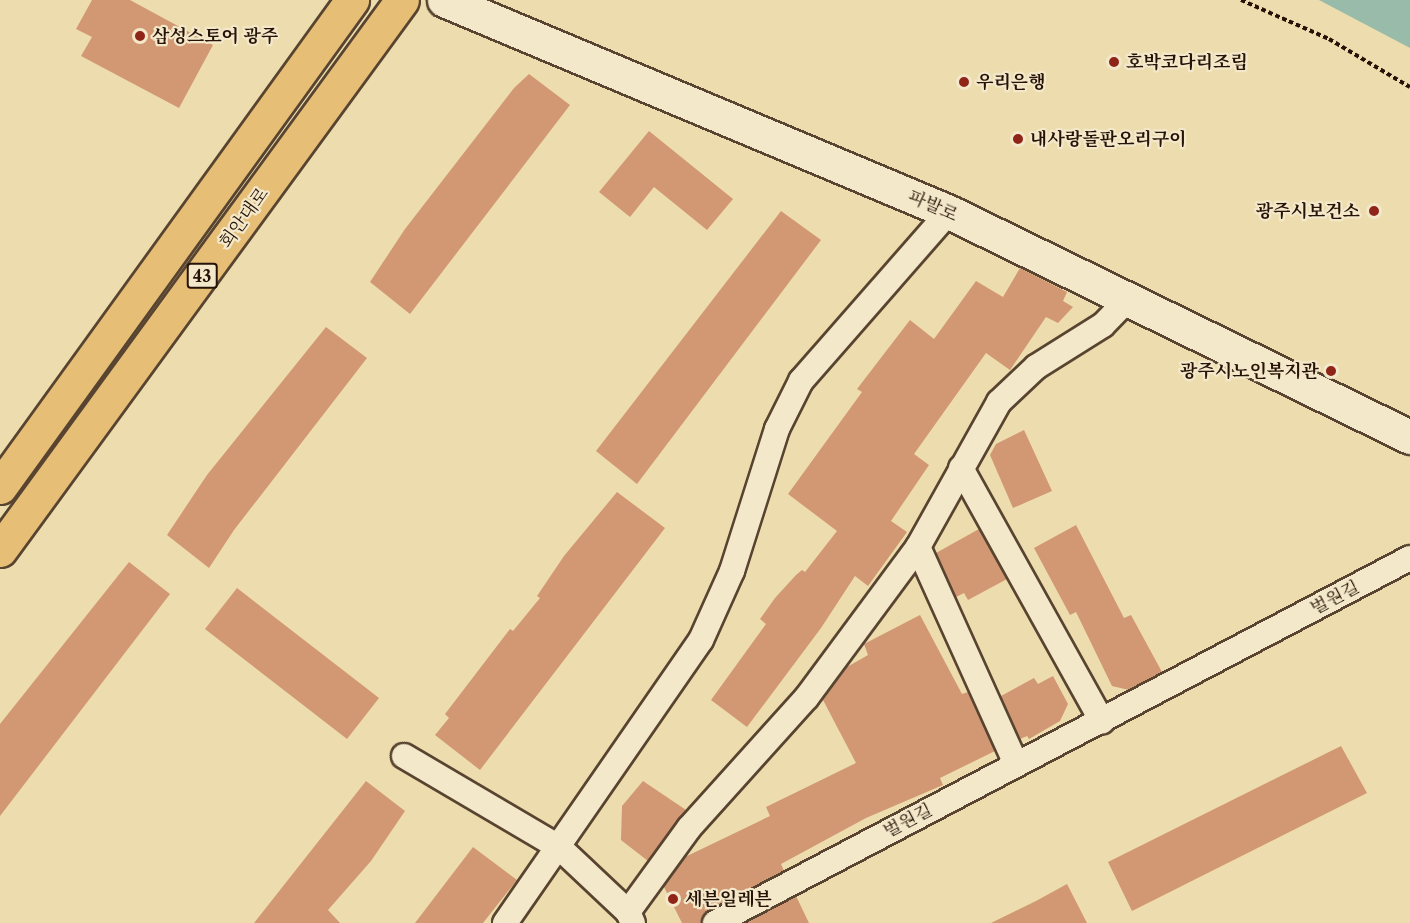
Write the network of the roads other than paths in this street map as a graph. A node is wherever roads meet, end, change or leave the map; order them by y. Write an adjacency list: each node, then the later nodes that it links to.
1 (352, 0): 8 (main road, 43)
2 (402, 0): 10 (main road, 회안대로 / 43)
3 (444, 0): 4 (main road, 파발로)
4 (949, 212): 5 (main road, 파발로); 15 (street)
5 (1128, 299): 6 (main road, 파발로); 7 (street)
6 (1410, 437)
7 (961, 468): 9 (street); 12 (street)
8 (0, 487)
9 (918, 547): 14 (street); 16 (street)
10 (0, 550)
11 (1410, 558): 12 (street, 벌원길)
12 (1102, 721): 14 (street, 벌원길)
13 (404, 756): 15 (street)
14 (1016, 764): 18 (street, 벌원길)
15 (560, 848): 16 (street); 17 (street)
16 (630, 918)
17 (505, 923)
18 (716, 923)

